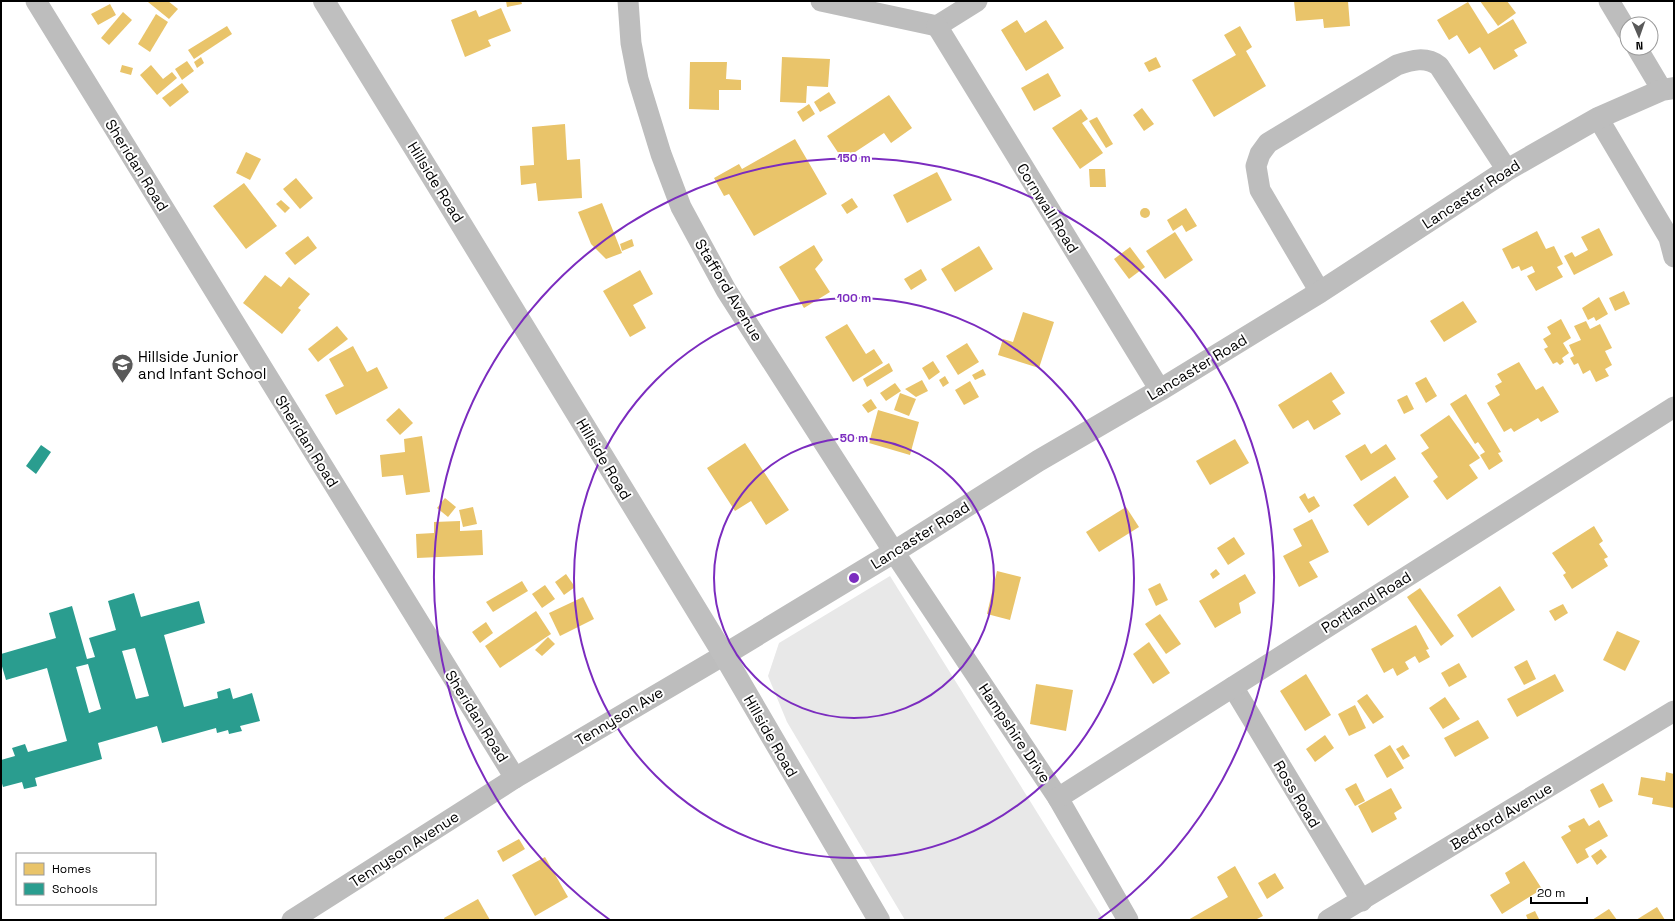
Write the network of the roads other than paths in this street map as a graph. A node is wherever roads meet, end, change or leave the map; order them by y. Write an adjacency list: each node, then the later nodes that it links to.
1 (36, 1): 21 (street, Sheridan Road)
2 (324, 1): 18 (main road, Hillside Road)
3 (628, 1): 17 (street, Stafford Avenue)
4 (821, 1): 8 (street)
5 (977, 1): 8 (street)
6 (1609, 1): 7 (street)
7 (1619, 18)
8 (937, 26): 15 (street, Cornwall Road)
9 (1643, 56): 10 (street)
10 (1668, 89): 11 (street, Lancaster Road)
11 (1598, 118): 12 (street, Lancaster Road); 13 (street)
12 (1507, 170): 14 (street, Lancaster Road); 14 (street)
13 (1674, 257)
14 (1320, 292): 15 (street, Lancaster Road)
15 (1160, 390): 17 (street, Lancaster Road)
16 (1674, 407): 19 (street, Portland Road)
17 (894, 552): 18 (street, Lancaster Road); 22 (street, Hampshire Drive)
18 (724, 655): 21 (street, Tennyson Ave); 25 (main road, Hillside Road)
19 (1233, 687): 22 (street, Portland Road); 23 (street, Ross Road)
20 (1674, 711): 23 (street, Bedford Avenue)
21 (515, 778): 24 (street, Tennyson Avenue)
22 (1058, 798): 26 (street, Hampshire Drive)
23 (1362, 901): 27 (street, Bedford Avenue)
24 (292, 920)
25 (879, 920)
26 (1128, 920)
27 (1328, 920)

